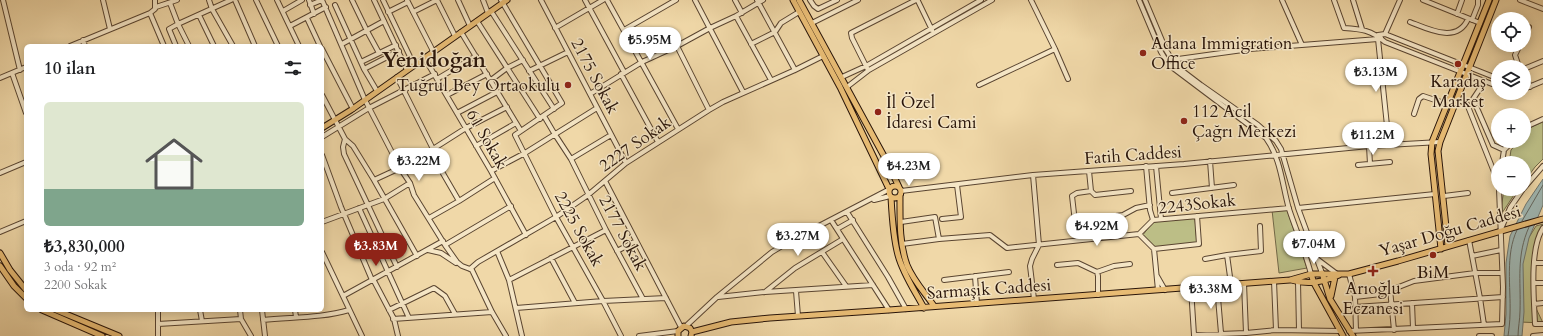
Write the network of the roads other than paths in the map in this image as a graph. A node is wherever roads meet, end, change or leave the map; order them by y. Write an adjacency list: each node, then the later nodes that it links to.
1 (3, 0): 131 (street)
2 (103, 0): 81 (street)
3 (155, 0): 51 (street)
4 (177, 0): 49 (street)
5 (209, 0): 54 (street)
6 (231, 0): 54 (street)
7 (234, 0): 99 (street)
8 (256, 0): 100 (street)
9 (277, 0): 56 (street)
10 (302, 0): 56 (street)
11 (352, 0): 83 (street)
12 (374, 0): 69 (street)
13 (382, 0): 57 (street)
14 (437, 0): 58 (street); 88 (street)
15 (458, 0): 76 (street)
16 (483, 0): 59 (street)
17 (541, 0): 77 (street, 2175 Sokak)
18 (585, 0): 53 (street)
19 (603, 0): 53 (street)
20 (607, 0): 82 (street)
21 (676, 0): 82 (street)
22 (695, 0): 78 (street)
23 (735, 0): 62 (street)
24 (763, 0): 47 (street)
25 (793, 0): 60 (main road)
26 (799, 0): 71 (main road)
27 (810, 0): 28 (street)
28 (837, 0)
29 (858, 0): 71 (street)
30 (981, 0): 79 (street)
31 (992, 0): 86 (street)
32 (1031, 0): 108 (street)
33 (1139, 0): 200 (street)
34 (1145, 0): 118 (street)
35 (1282, 0): 107 (street)
36 (1334, 0): 80 (street)
37 (1353, 0): 80 (street)
38 (1400, 0): 87 (street)
39 (1423, 0): 64 (street)
40 (1462, 0): 64 (street)
41 (1478, 0): 68 (street)
42 (1489, 0): 73 (main road)
43 (1496, 0): 129 (main road)
44 (1520, 0): 55 (street)
45 (408, 1): 57 (street); 58 (street)
46 (503, 1): 59 (main road); 123 (street)
47 (758, 1): 62 (street); 85 (street)
48 (309, 2): 52 (street); 63 (street)
49 (170, 3): 51 (street); 74 (street)
50 (335, 5): 91 (street)
51 (156, 7): 61 (street)
52 (326, 8): 63 (street); 103 (street)
53 (590, 8): 77 (street); 137 (street)
54 (212, 9): 65 (street); 98 (street)
55 (1543, 9)
56 (283, 11): 75 (street)
57 (388, 12): 122 (street)
58 (413, 12): 110 (street)
59 (490, 12): 70 (main road); 117 (street)
60 (799, 12): 85 (street); 115 (main road)
61 (150, 13): 81 (street); 94 (street)
62 (742, 13): 66 (street)
63 (314, 14): 67 (street)
64 (1457, 14): 68 (street)
65 (199, 15): 74 (street); 97 (street)
66 (736, 16): 78 (street); 104 (street)
67 (307, 18): 75 (street); 102 (street)
68 (1470, 20): 72 (street); 73 (street)
69 (384, 21): 83 (street); 105 (street)
70 (477, 21): 76 (main road); 127 (street)
71 (812, 22): 143 (main road)
72 (1410, 22)
73 (1480, 23): 124 (main road)
74 (178, 24): 95 (street); 96 (street)
75 (290, 26): 101 (street)
76 (470, 26): 84 (main road)
77 (555, 28): 111 (street, 2175 Sokak)
78 (710, 28): 106 (street); 158 (street)
79 (932, 28): 86 (street); 128 (street); 128 (street)
80 (1362, 28): 89 (street)
81 (110, 29): 90 (street)
82 (624, 30): 121 (street)
83 (367, 31): 91 (street); 113 (street)
84 (461, 32): 88 (main road); 114 (street)
85 (775, 32): 104 (street); 133 (street)
86 (932, 34): 128 (street)
87 (1385, 34): 89 (street); 124 (street)
88 (455, 36): 110 (main road)
89 (1379, 38): 107 (street); 135 (street); 194 (street)
90 (83, 40): 92 (street); 93 (street)
91 (351, 40): 103 (street); 120 (street)
92 (74, 44)
93 (84, 44)
94 (163, 44)
95 (175, 44)
96 (188, 44)
97 (213, 44)
98 (232, 44)
99 (254, 44)
100 (277, 44)
101 (298, 44)
102 (319, 44)
103 (342, 44): 164 (street)
104 (751, 44): 148 (street)
105 (396, 45): 109 (street); 113 (street)
106 (677, 46): 121 (street); 173 (street)
107 (1302, 46): 118 (street)
108 (1055, 49): 146 (street); 152 (street)
109 (399, 51): 130 (street); 132 (street)
110 (434, 51): 116 (main road)
111 (568, 52): 123 (street); 159 (street, 2175 Sokak)
112 (324, 53): 171 (street)
113 (379, 53): 120 (street)
114 (476, 56): 139 (street); 145 (street)
115 (823, 56): 133 (street, 2227 Sokak); 231 (main road)
116 (424, 57): 122 (main road); 138 (street, 61 Sokak)
117 (522, 60): 127 (street); 134 (street)
118 (1171, 60): 201 (street)
119 (1543, 61): 125 (street)
120 (361, 62): 130 (street)
121 (642, 62): 137 (street); 185 (street)
122 (414, 65): 132 (main road)
123 (539, 65): 134 (street); 172 (street)
124 (1463, 65): 129 (street); 135 (main road)
125 (1531, 66)
126 (24, 68): 131 (street)
127 (507, 68): 147 (street); 177 (street)
128 (867, 68): 143 (street); 153 (street)
129 (1469, 68): 140 (main road); 141 (street)
130 (364, 69): 156 (street)
131 (20, 70): 136 (street)
132 (408, 70): 142 (main road)
133 (796, 70): 148 (street, 2227 Sokak)
134 (529, 71): 172 (street)
135 (1460, 72): 140 (street); 165 (main road)
136 (12, 73): 144 (street); 167 (street)
137 (623, 73): 159 (street); 191 (street)
138 (435, 74): 145 (street, 61 Sokak); 155 (street)
139 (487, 74): 147 (street); 160 (street)
140 (1467, 74): 149 (street); 162 (main road)
141 (1491, 76)
142 (397, 77): 155 (street); 156 (main road)
143 (842, 77): 153 (main road)
144 (0, 78)
145 (437, 79): 160 (street, 61 Sokak)
146 (1068, 79)
147 (491, 80): 157 (street)
148 (771, 80): 158 (street, 2227 Sokak)
149 (1485, 81): 151 (street); 163 (street)
150 (1543, 81): 154 (street)
151 (1491, 84)
152 (979, 85)
153 (847, 87): 228 (main road)
154 (1531, 87)
155 (404, 90): 169 (street); 197 (street)
156 (377, 91): 164 (main road)
157 (497, 92): 168 (street); 174 (street)
158 (743, 92): 173 (street, 2227 Sokak)
159 (590, 94): 170 (street, 2175 Sokak)
160 (447, 95): 174 (street, 61 Sokak)
161 (324, 99): 179 (street)
162 (1457, 99): 166 (street); 193 (main road)
163 (1474, 99): 166 (street); 198 (street)
164 (365, 100): 169 (street); 171 (main road)
165 (1447, 104): 175 (street); 192 (main road)
166 (1467, 104): 210 (street)
167 (24, 107)
168 (507, 107): 180 (street); 184 (street)
169 (369, 108): 183 (street); 215 (street)
170 (597, 108): 187 (street); 188 (street, 2175 Sokak)
171 (352, 109): 179 (main road)
172 (554, 109): 176 (street)
173 (708, 110): 185 (street, 2227 Sokak)
174 (457, 113): 184 (street, 61 Sokak)
175 (1414, 114)
176 (544, 116): 177 (street); 187 (street, 2177 Sokak)
177 (540, 119): 186 (street)
178 (1543, 119): 181 (street)
179 (334, 120): 182 (main road); 183 (street)
180 (516, 123): 186 (street); 195 (street)
181 (1531, 125)
182 (324, 127)
183 (338, 127): 189 (street); 190 (street)
184 (466, 128): 195 (street, 61 Sokak); 197 (street)
185 (678, 129): 191 (street, 2227 Sokak)
186 (521, 131): 199 (street, 2225 Sokak)
187 (554, 133): 199 (street); 203 (street, 2177 Sokak)
188 (611, 135): 203 (street); 208 (street, 2175 Sokak)
189 (324, 136)
190 (345, 138): 221 (street); 241 (street)
191 (658, 142): 208 (street, 2227 Sokak)
192 (1432, 142): 193 (street, Fatih Caddesi); 194 (street, Fatih Caddesi); 235 (main road)
193 (1440, 142): 236 (main road)
194 (1390, 145): 196 (street, Fatih Caddesi)
195 (476, 146): 216 (street, 61 Sokak)
196 (1369, 146): 201 (street, Fatih Caddesi); 209 (street)
197 (432, 150): 215 (street); 240 (street)
198 (1504, 150): 202 (street)
199 (525, 153): 216 (street); 250 (street, 2225 Sokak)
200 (1276, 155): 201 (street, Fatih Caddesi); 205 (street, Fatih Caddesi); 245 (street)
201 (1283, 155): 246 (street)
202 (1503, 156)
203 (571, 159): 234 (street, 2177 Sokak)
204 (324, 160): 248 (street)
205 (1210, 161): 213 (street, Fatih Caddesi); 227 (street)
206 (1390, 162): 209 (street)
207 (24, 163): 218 (street)
208 (626, 163): 223 (street, 2227 Sokak)
209 (1370, 164): 211 (street)
210 (1491, 164)
211 (1358, 165)
212 (1146, 166): 213 (street, Fatih Caddesi); 217 (street, Fatih Caddesi); 242 (street)
213 (1156, 166): 254 (street)
214 (1543, 166): 222 (street)
215 (400, 168): 221 (street); 224 (street)
216 (491, 171): 220 (street, 61 Sokak)
217 (1089, 171): 219 (street, Fatih Caddesi); 229 (street)
218 (0, 173)
219 (1033, 176): 225 (street, Fatih Caddesi); 279 (street)
220 (495, 178): 240 (street); 243 (street, 61 Sokak)
221 (374, 180): 239 (street)
222 (1531, 180)
223 (605, 181): 234 (street, 2227 Sokak); 274 (street)
224 (410, 183): 239 (street); 251 (street)
225 (957, 185): 228 (street, Fatih Caddesi); 252 (street)
226 (1234, 185): 227 (street)
227 (1212, 188): 232 (street)
228 (900, 191): 231 (main road); 231 (main road); 261 (main road)
229 (1091, 191): 230 (street); 262 (street)
230 (1131, 191)
231 (890, 193): 247 (street); 360 (main road)
232 (1172, 193)
233 (1468, 193): 236 (street)
234 (588, 194): 250 (street, 2227 Sokak); 266 (street, 2177 Sokak)
235 (1435, 194): 246 (street); 282 (main road)
236 (1444, 196): 280 (main road)
237 (1499, 196): 267 (street)
238 (1518, 196): 267 (street)
239 (384, 199): 241 (street); 292 (street)
240 (459, 201): 251 (street)
241 (368, 205): 244 (street); 303 (street)
242 (1150, 205): 253 (street); 258 (street)
243 (511, 206): 270 (street, 61 Sokak); 276 (street)
244 (359, 208): 248 (street); 305 (street)
245 (1289, 208): 249 (street, 2243Sokak); 311 (street)
246 (1298, 208): 296 (street)
247 (847, 212): 256 (street); 257 (street)
248 (344, 213): 259 (street); 316 (street)
249 (1197, 216): 254 (street, 2243Sokak); 283 (street)
250 (556, 217): 270 (street, 2227 Sokak); 281 (street, 2225 Sokak)
251 (429, 218): 276 (street)
252 (942, 219)
253 (1095, 219)
254 (1161, 219): 258 (street, 2243Sokak)
255 (1543, 219): 267 (main road, Yaşar Doğu Caddesi)
256 (831, 220): 265 (street); 341 (street)
257 (853, 220): 265 (street); 361 (street)
258 (1153, 220): 269 (street, 2243Sokak)
259 (324, 221)
260 (24, 222): 268 (street)
261 (901, 222): 272 (street); 278 (main road)
262 (1075, 222)
263 (1260, 226): 290 (street)
264 (1543, 228): 277 (street)
265 (837, 229): 271 (street)
266 (606, 230): 281 (street); 287 (street, 2177 Sokak)
267 (1500, 231): 273 (main road, Yaşar Doğu Caddesi); 285 (street)
268 (0, 232)
269 (1139, 234): 279 (street); 283 (street)
270 (526, 235): 286 (street, 2227 Sokak)
271 (843, 239): 288 (street); 328 (street)
272 (939, 239): 278 (street); 279 (street)
273 (1469, 240): 280 (main road, Yaşar Doğu Caddesi); 293 (street)
274 (636, 241): 287 (street); 344 (street)
275 (1543, 242): 277 (street)
276 (444, 243): 284 (street); 302 (street)
277 (1537, 243): 297 (street)
278 (902, 244): 357 (main road)
279 (1039, 245): 347 (street)
280 (1448, 246): 282 (main road, Yaşar Doğu Caddesi)
281 (574, 247): 294 (street); 349 (street, 2225 Sokak)
282 (1441, 248): 312 (main road, Yaşar Doğu Caddesi)
283 (1154, 249): 313 (street)
284 (428, 250): 292 (street); 302 (street)
285 (1501, 250): 293 (street); 308 (street)
286 (498, 251): 304 (street, 2227 Sokak); 317 (street)
287 (617, 251): 346 (street, 2177 Sokak)
288 (822, 252): 329 (street); 337 (street)
289 (0, 254): 331 (main road)
290 (1227, 255): 295 (street); 327 (street)
291 (324, 256): 340 (street)
292 (416, 256): 303 (street)
293 (1472, 256): 310 (street)
294 (551, 258): 317 (street); 350 (street)
295 (1205, 259)
296 (1317, 259): 309 (street); 314 (street)
297 (1534, 263): 298 (street); 325 (street)
298 (1543, 263)
299 (1130, 264): 307 (street)
300 (1057, 265): 307 (street)
301 (0, 266): 339 (main road)
302 (462, 266): 304 (street)
303 (397, 267): 305 (street)
304 (470, 269): 372 (street)
305 (387, 272): 316 (street); 353 (street)
306 (1009, 272): 315 (street)
307 (1097, 272): 338 (street)
308 (1502, 272): 310 (street); 343 (street)
309 (1322, 273): 311 (main road, Yaşar Doğu Caddesi); 314 (main road, Yaşar Doğu Caddesi); 321 (main road)
310 (1475, 273): 333 (street); 345 (street)
311 (1310, 274): 319 (main road, Yaşar Doğu Caddesi); 324 (main road)
312 (1349, 274): 314 (main road, Yaşar Doğu Caddesi); 342 (street)
313 (1157, 275): 335 (street); 336 (street)
314 (1338, 275): 321 (main road); 348 (main road)
315 (975, 276): 318 (street); 354 (street)
316 (372, 280): 340 (street); 363 (street)
317 (509, 280): 359 (street)
318 (944, 280)
319 (1290, 280): 320 (main road, Sarmaşık Caddesi); 322 (main road)
320 (1274, 281): 323 (main road, Sarmaşık Caddesi); 385 (street)
321 (1325, 281): 324 (main road); 348 (main road)
322 (1298, 282): 324 (main road); 386 (street)
323 (1244, 283): 327 (main road, Sarmaşık Caddesi); 391 (street)
324 (1314, 283): 393 (main road)
325 (1535, 283): 326 (street); 356 (street)
326 (1543, 283)
327 (1231, 284): 330 (main road, Sarmaşık Caddesi)
328 (873, 285): 329 (street); 364 (street)
329 (846, 286): 334 (street)
330 (1217, 286): 332 (main road, Sarmaşık Caddesi); 390 (street)
331 (24, 288)
332 (1191, 288): 336 (main road, Sarmaşık Caddesi); 390 (street)
333 (1390, 289): 342 (street); 355 (street)
334 (796, 290): 337 (street); 374 (street)
335 (1158, 290): 336 (main road, Sarmaşık Caddesi); 338 (main road, Sarmaşık Caddesi)
336 (1165, 290)
337 (765, 292): 341 (street)
338 (1098, 295): 347 (main road, Sarmaşık Caddesi)
339 (24, 296)
340 (343, 296): 362 (street)
341 (717, 297): 389 (street)
342 (1355, 297): 358 (street)
343 (1503, 297): 345 (street); 383 (street)
344 (666, 298): 346 (street); 389 (street)
345 (1480, 298): 351 (street); 383 (street)
346 (643, 299): 349 (street)
347 (1034, 299): 354 (main road, Sarmaşık Caddesi)
348 (1330, 299): 394 (main road)
349 (604, 301): 350 (street); 405 (street, 2225 Sokak)
350 (575, 303): 359 (street)
351 (1412, 303): 355 (street); 384 (street)
352 (1543, 303): 356 (street)
353 (402, 304): 363 (street); 373 (street); 377 (street)
354 (977, 304): 357 (main road, Sarmaşık Caddesi)
355 (1392, 304): 358 (street); 387 (street)
356 (1534, 304): 382 (street)
357 (934, 306): 360 (main road, Sarmaşık Caddesi)
358 (1355, 307): 388 (street)
359 (516, 308): 404 (street)
360 (924, 308): 361 (main road, Sarmaşık Caddesi)
361 (906, 309): 364 (main road, Sarmaşık Caddesi)
362 (349, 310): 375 (street); 401 (street)
363 (389, 310): 376 (street)
364 (889, 310): 374 (main road, Sarmaşık Caddesi)
365 (47, 312): 396 (main road)
366 (61, 312): 397 (main road)
367 (158, 312): 381 (street)
368 (200, 312): 380 (street)
369 (240, 312): 378 (street)
370 (262, 312): 379 (street)
371 (296, 312): 375 (street)
372 (492, 312): 373 (street); 403 (street)
373 (455, 314): 377 (street)
374 (798, 316): 392 (main road, Sarmaşık Caddesi)
375 (296, 317): 379 (street)
376 (393, 318): 377 (street); 402 (street)
377 (409, 318)
378 (241, 319): 380 (street); 399 (street)
379 (263, 320): 400 (street)
380 (202, 321): 381 (street)
381 (158, 324): 398 (street)
382 (1543, 324)
383 (1484, 325): 384 (street)
384 (1413, 328): 387 (street)
385 (1276, 330): 386 (street); 391 (street)
386 (1299, 330): 393 (street)
387 (1394, 330): 388 (street)
388 (1356, 331): 394 (street)
389 (679, 332): 392 (main road); 406 (street)
390 (1221, 333): 391 (street)
391 (1246, 333)
392 (692, 334)
393 (1342, 334)
394 (1351, 334)
395 (1543, 335): 409 (street)
396 (102, 336)
397 (119, 336)
398 (158, 336)
399 (251, 336)
400 (265, 336)
401 (362, 336)
402 (398, 336)
403 (506, 336)
404 (522, 336)
405 (621, 336)
406 (639, 336)
407 (1479, 336): 408 (street)
408 (1492, 336)
409 (1533, 336)

